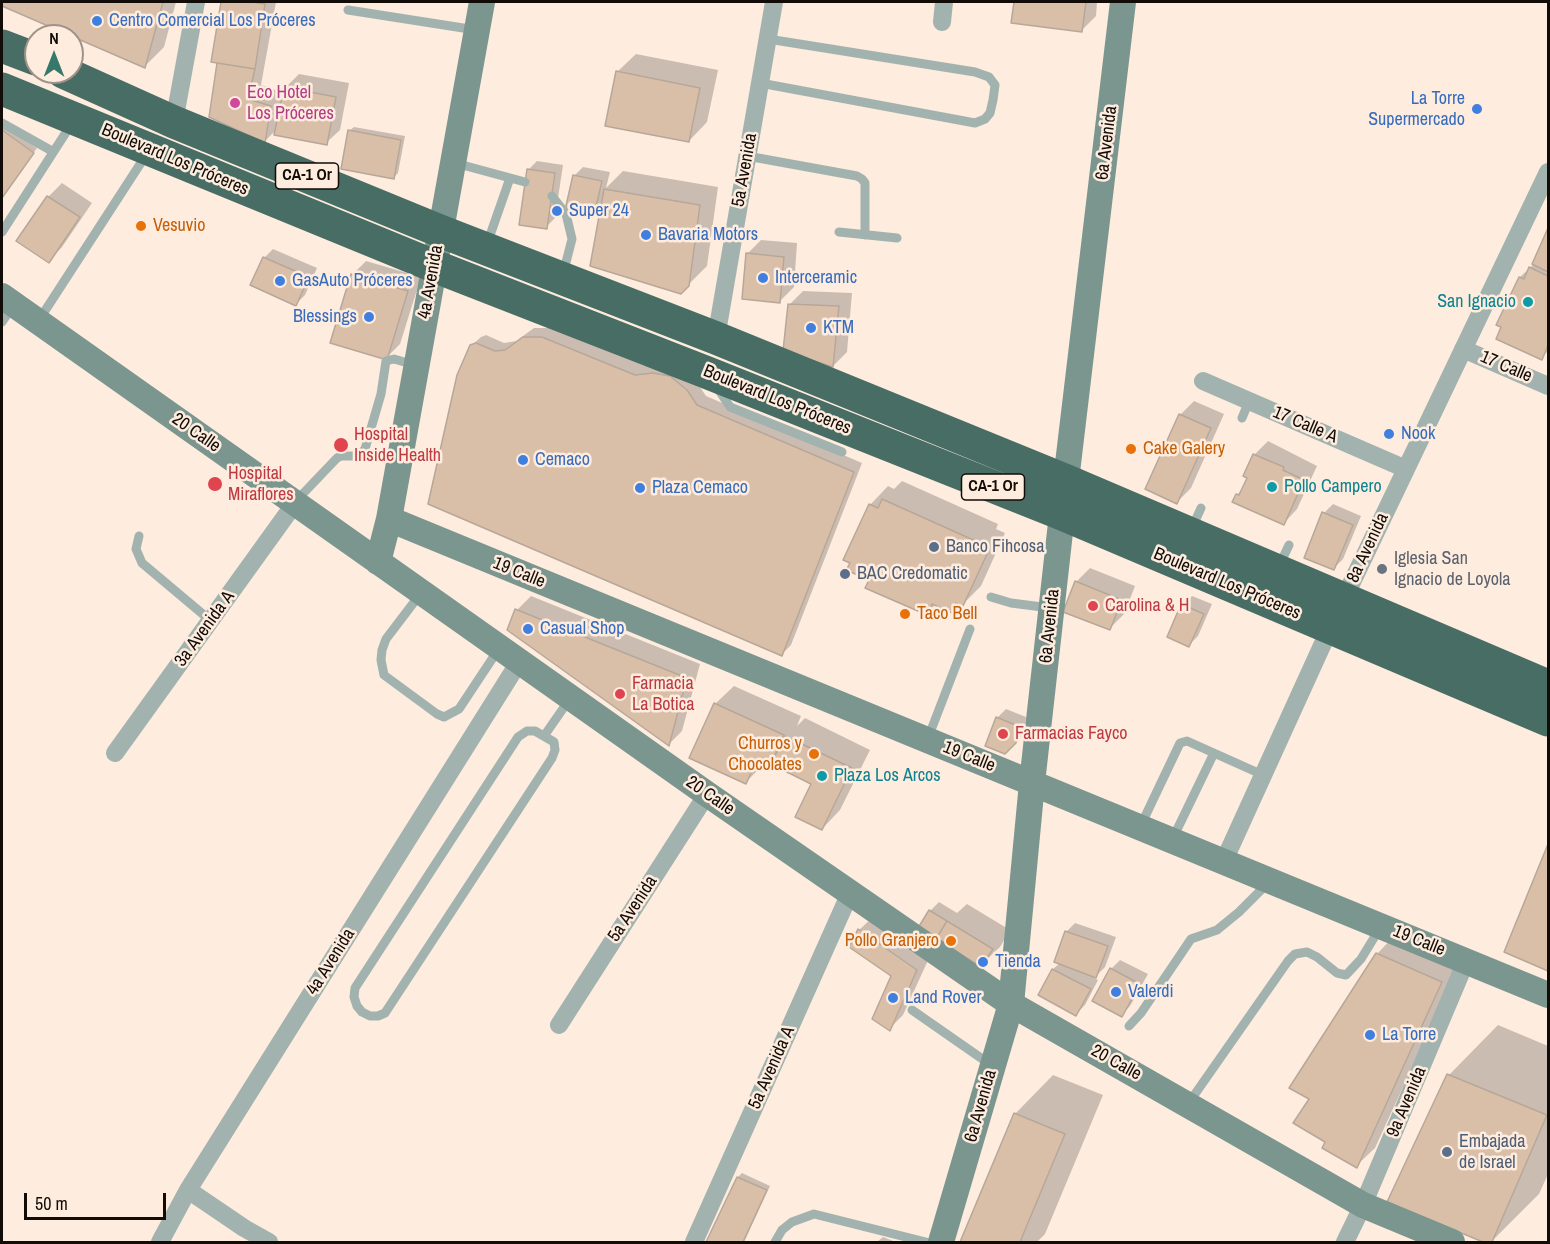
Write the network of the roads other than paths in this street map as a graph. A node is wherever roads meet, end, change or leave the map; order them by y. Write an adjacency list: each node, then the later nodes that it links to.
1 (196, 2): 14 (street)
2 (483, 2): 8 (street, 4a Avenida)
3 (774, 2): 9 (street, 5a Avenida)
4 (944, 2): 7 (street)
5 (1124, 2): 42 (street, 6a Avenida)
6 (348, 10): 8 (lane)
7 (942, 22)
8 (477, 31): 19 (street, 4a Avenida)
9 (768, 39): 11 (street, 5a Avenida); 11 (lane)
10 (84, 81): 14 (highway, Boulevard Los Próceres / CA-1 Or)
11 (760, 83): 18 (street, 5a Avenida)
12 (2, 89): 13 (highway, Boulevard Los Próceres / CA-1 Or)
13 (76, 118): 16 (highway, Boulevard Los Próceres / CA-1 Or); 17 (lane)
14 (174, 122): 24 (highway, Boulevard Los Próceres / CA-1 Or)
15 (2, 123): 17 (lane)
16 (149, 149): 30 (highway, Boulevard Los Próceres / CA-1 Or); 33 (lane)
17 (52, 151): 25 (lane)
18 (747, 156): 27 (lane); 34 (street, 5a Avenida)
19 (453, 162): 21 (lane); 24 (street, 4a Avenida)
20 (1548, 172): 35 (street, 8a Avenida)
21 (510, 178): 22 (lane); 29 (lane)
22 (525, 182)
23 (552, 196): 31 (lane)
24 (440, 231): 29 (highway, Boulevard Los Próceres / CA-1 Or); 30 (street, 4a Avenida)
25 (2, 232)
26 (839, 232): 27 (lane)
27 (865, 235): 28 (lane)
28 (897, 238)
29 (485, 249): 31 (highway, Boulevard Los Próceres / CA-1 Or)
30 (434, 266): 36 (street, 4a Avenida); 37 (highway, Boulevard Los Próceres / CA-1 Or)
31 (561, 278): 34 (highway, Boulevard Los Próceres / CA-1 Or)
32 (6, 307): 33 (street, 20 Calle)
33 (38, 322): 43 (street, 20 Calle)
34 (716, 338): 42 (highway, Boulevard Los Próceres / CA-1 Or)
35 (1463, 349): 39 (street, 17 Calle); 41 (street, 8a Avenida)
36 (416, 365): 43 (lane); 45 (street, 4a Avenida)
37 (708, 373): 40 (lane); 44 (highway, Boulevard Los Próceres / CA-1 Or)
38 (1203, 381): 41 (street, 17 Calle A)
39 (1548, 386)
40 (842, 452)
41 (1406, 469): 51 (street, 8a Avenida)
42 (1067, 481): 44 (street, 6a Avenida); 51 (highway, Boulevard Los Próceres / CA-1 Or)
43 (295, 503): 47 (street, 20 Calle); 52 (street, 3a Avenida A)
44 (1062, 514): 50 (street, 6a Avenida); 51 (highway, Boulevard Los Próceres / CA-1 Or)
45 (389, 519): 47 (street, 4a Avenida); 59 (street, 19 Calle)
46 (139, 536): 52 (lane)
47 (378, 562): 48 (street, 20 Calle)
48 (421, 592): 54 (street, 20 Calle); 54 (lane)
49 (991, 597): 50 (lane)
50 (1053, 608): 63 (street, 6a Avenida)
51 (1337, 614): 55 (highway, Boulevard Los Próceres / CA-1 Or); 57 (highway, Boulevard Los Próceres / CA-1 Or); 62 (street, 8a Avenida)
52 (211, 621): 60 (street, 3a Avenida A)
53 (970, 629): 59 (lane)
54 (508, 664): 56 (street, 20 Calle); 79 (street, 4a Avenida)
55 (1548, 686)
56 (570, 698): 58 (lane); 64 (street, 20 Calle)
57 (1548, 720)
58 (544, 736): 58 (lane)
59 (927, 740): 63 (street, 19 Calle)
60 (115, 753)
61 (1214, 753): 62 (lane); 65 (lane); 66 (lane)
62 (1263, 775): 67 (street, 8a Avenida)
63 (1032, 783): 65 (street, 19 Calle); 73 (street, 6a Avenida)
64 (707, 794): 69 (street, 20 Calle); 75 (street, 5a Avenida)
65 (1140, 827): 66 (street, 19 Calle)
66 (1172, 840): 67 (street, 19 Calle)
67 (1224, 861): 68 (street, 19 Calle)
68 (1270, 880): 70 (street, 19 Calle); 76 (lane)
69 (850, 893): 73 (street, 20 Calle); 84 (street, 5a Avenida A)
70 (1382, 926): 71 (street, 19 Calle); 78 (lane)
71 (1466, 961): 72 (street, 19 Calle); 80 (street, 9a Avenida)
72 (1548, 995)
73 (1011, 1004): 77 (street, 6a Avenida); 78 (street, 20 Calle)
74 (912, 1010): 77 (lane)
75 (559, 1024)
76 (1129, 1026)
77 (993, 1066): 87 (street, 6a Avenida)
78 (1188, 1104): 80 (street, 20 Calle)
79 (188, 1190): 82 (street, 4a Avenida); 83 (street)
80 (1363, 1205): 81 (street, 20 Calle); 88 (street, 9a Avenida)
81 (1420, 1235): 89 (street, 20 Calle)
82 (160, 1242)
83 (269, 1242)
84 (694, 1242)
85 (775, 1242): 86 (lane)
86 (926, 1242)
87 (941, 1242)
88 (1345, 1242)
89 (1452, 1242)

